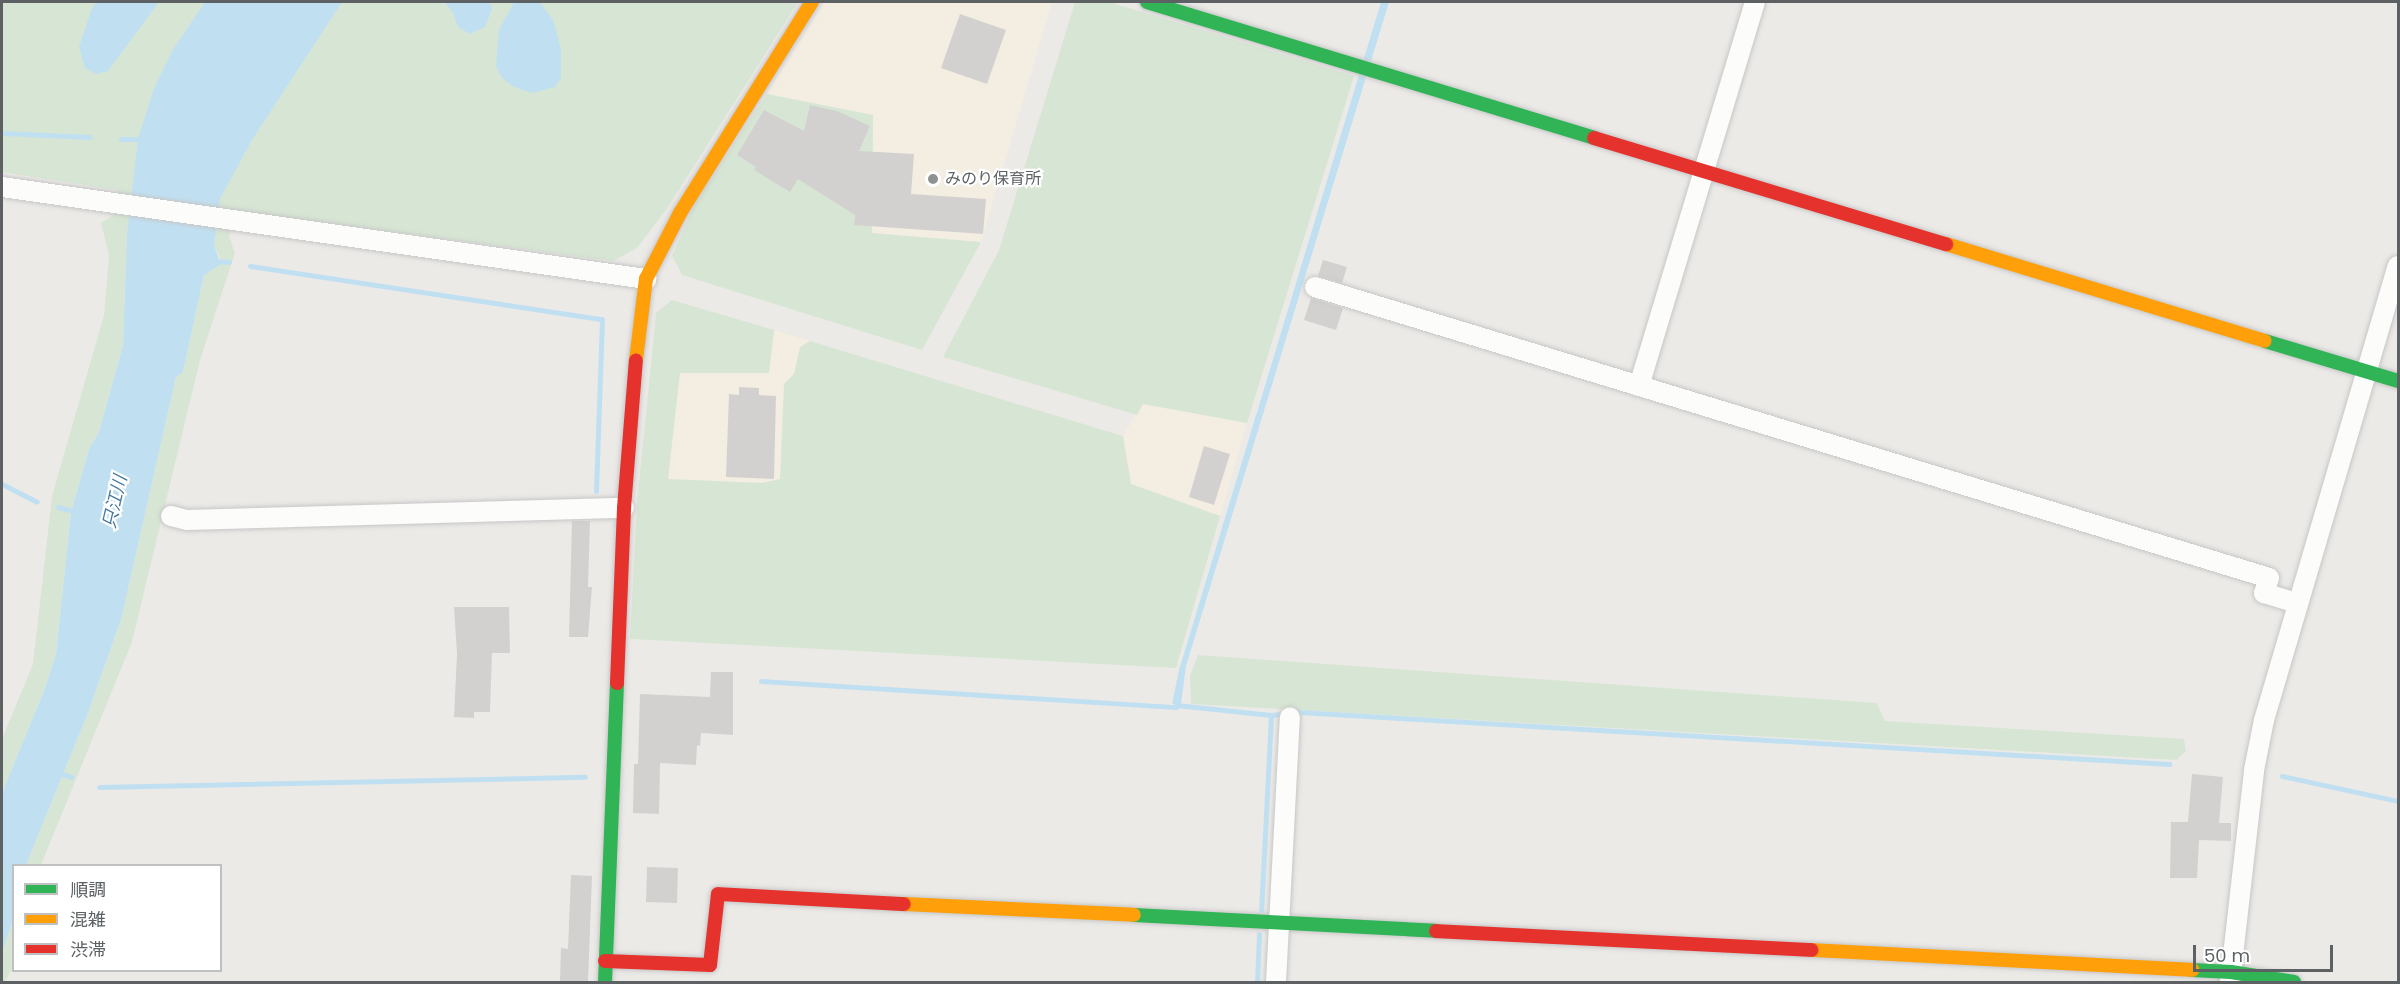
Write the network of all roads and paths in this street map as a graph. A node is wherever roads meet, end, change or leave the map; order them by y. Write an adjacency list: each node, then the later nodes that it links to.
1 (812, 2): 7 (street)
2 (1147, 2): 4 (street)
3 (1755, 2): 4 (street)
4 (1704, 170): 9 (street); 11 (street)
5 (2, 187): 7 (street)
6 (2398, 266): 9 (street)
7 (646, 279): 12 (street)
8 (1315, 287): 11 (street)
9 (2368, 372): 10 (street); 14 (street)
10 (2398, 381)
11 (1639, 386): 14 (street)
12 (624, 508): 13 (street); 17 (street)
13 (171, 516)
14 (2297, 603): 18 (street)
15 (1290, 717): 16 (street)
16 (1279, 923): 17 (street); 18 (street); 20 (street)
17 (605, 961): 19 (street)
18 (2230, 977): 21 (street)
19 (604, 982)
20 (1276, 982)
21 (2294, 982)

